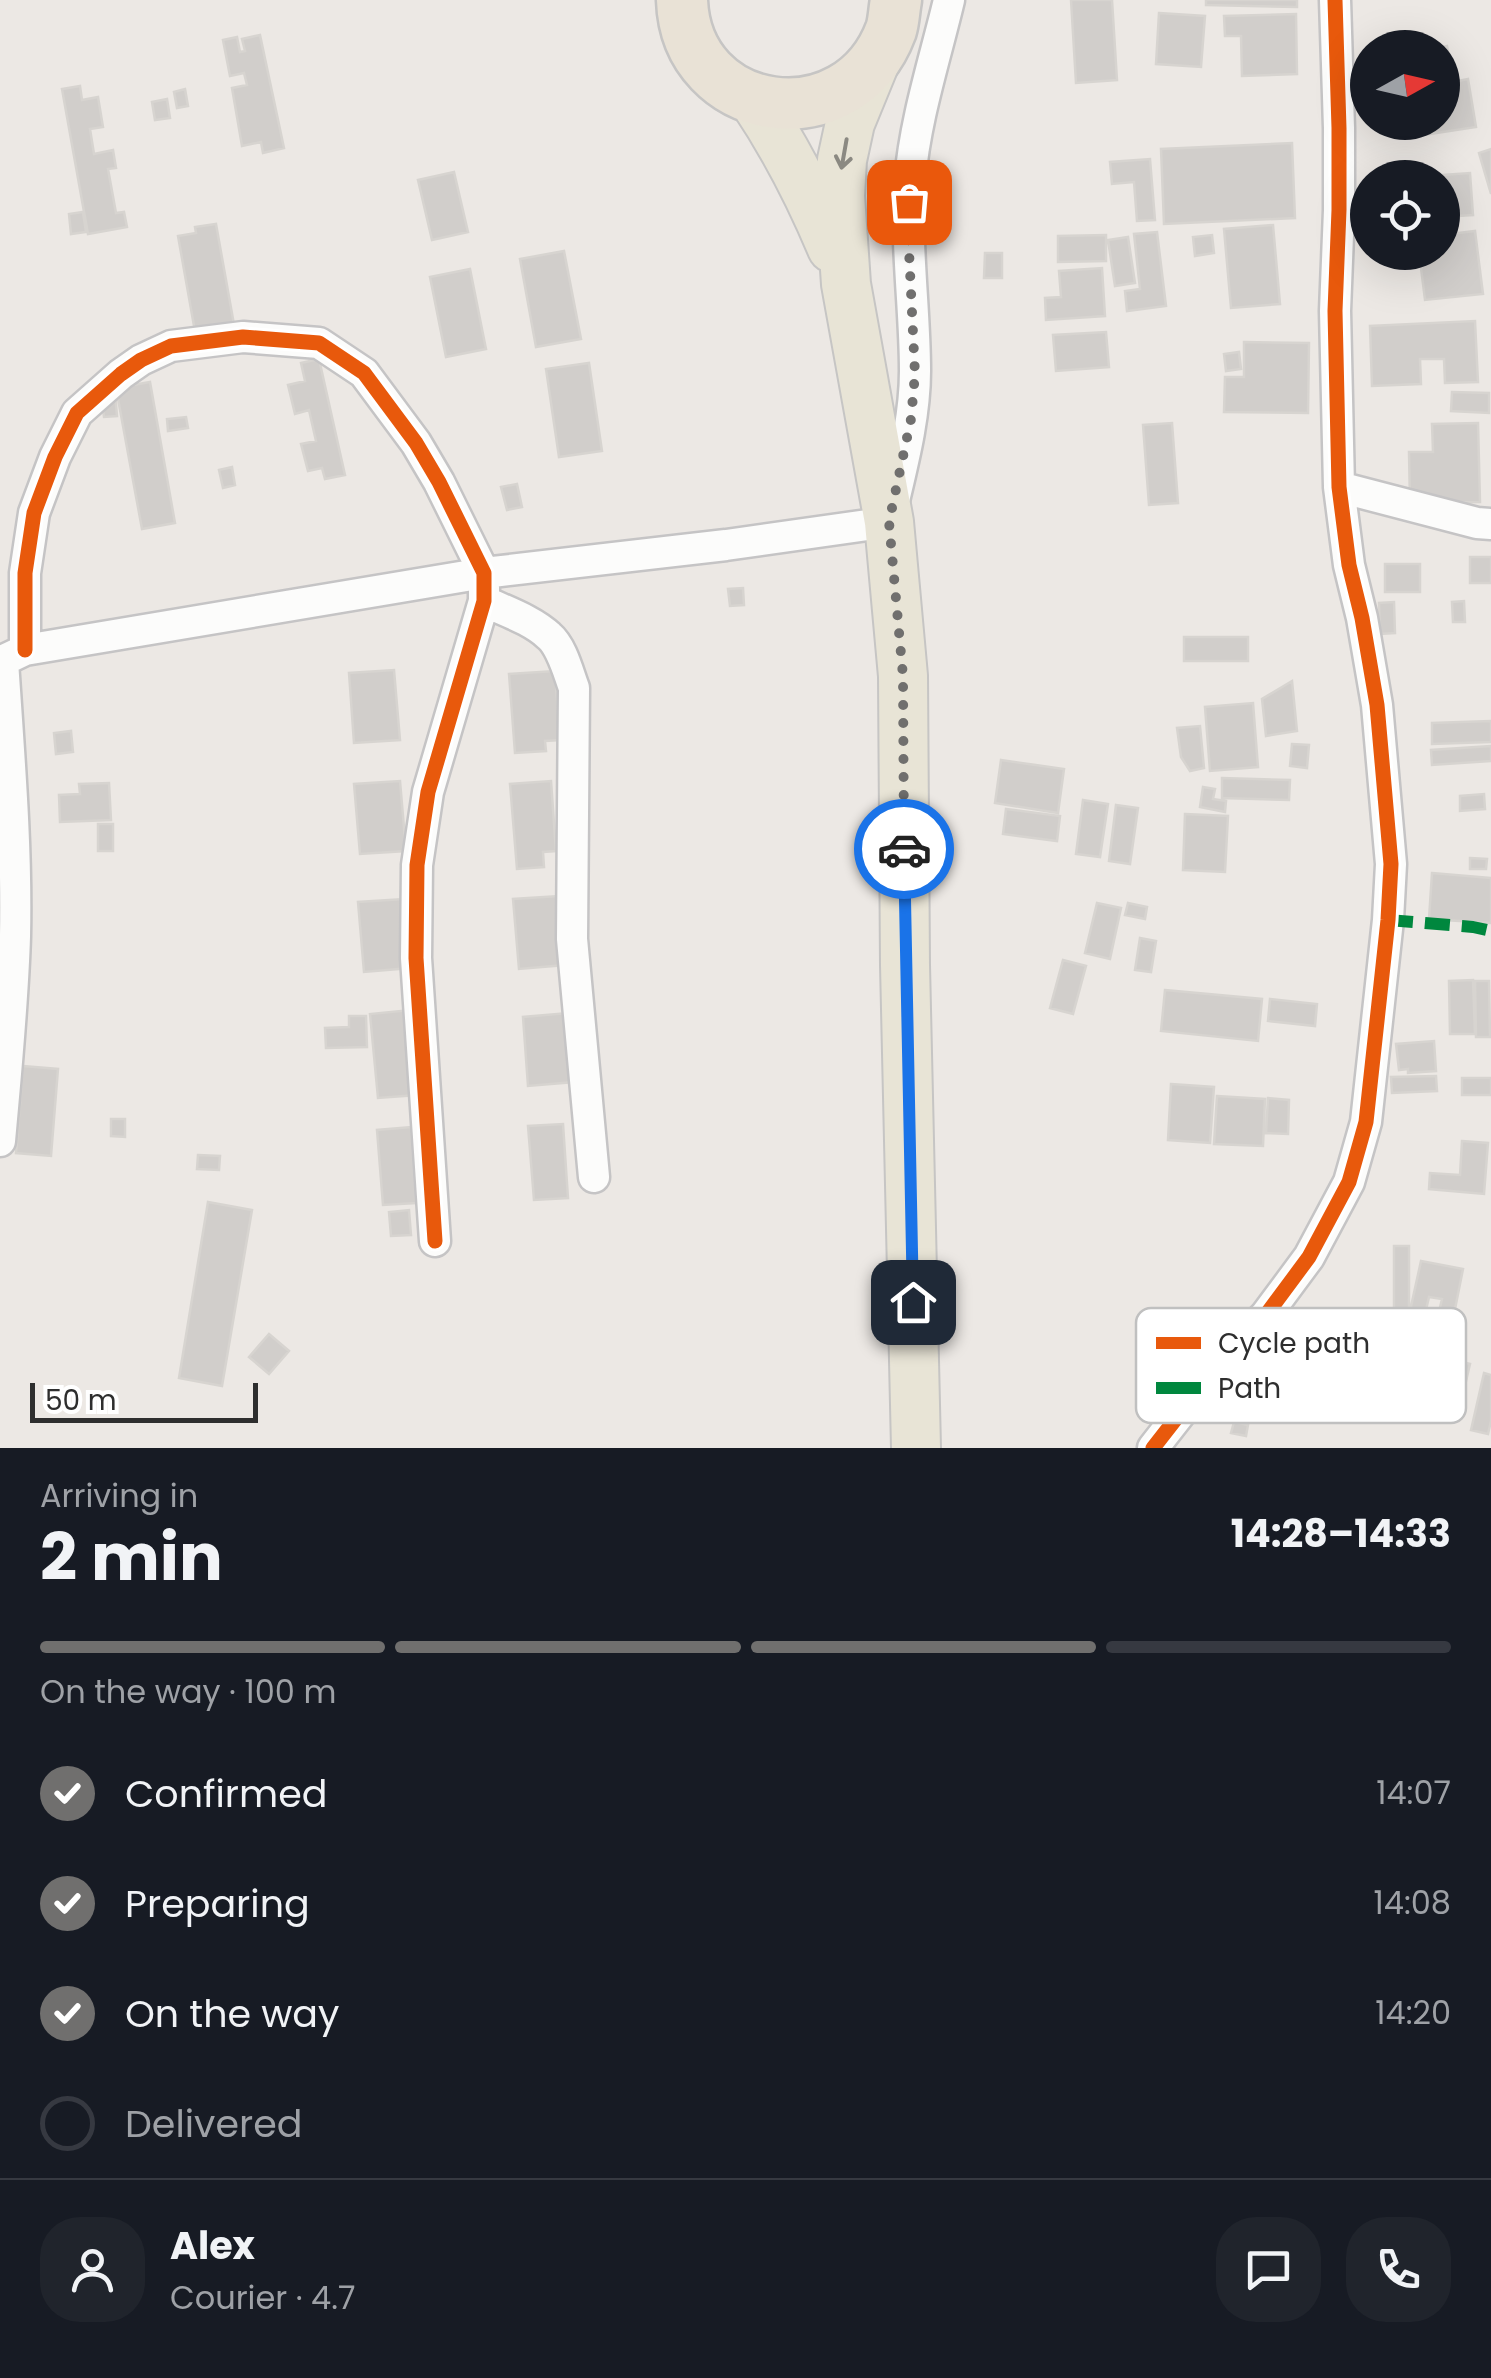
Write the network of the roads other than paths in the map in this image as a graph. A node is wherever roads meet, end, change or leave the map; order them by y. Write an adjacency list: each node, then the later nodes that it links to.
1 (896, 0): 5 (highway)
2 (949, 0): 9 (street)
3 (1335, 0): 8 (street)
4 (678, 7): 6 (highway)
5 (875, 62): 6 (highway); 7 (main road, one-way to 7)
6 (753, 99): 7 (main road)
7 (846, 284): 9 (main road)
8 (1339, 488): 10 (street); 16 (street)
9 (889, 522): 11 (street); 18 (main road)
10 (1491, 524)
11 (484, 587): 12 (street); 12 (street); 14 (street); 15 (street)
12 (9, 658): 13 (street)
13 (0, 1141)
14 (594, 1177)
15 (435, 1242)
16 (1271, 1308)
17 (1173, 1423): 19 (street)
18 (916, 1448)
19 (1153, 1448)

